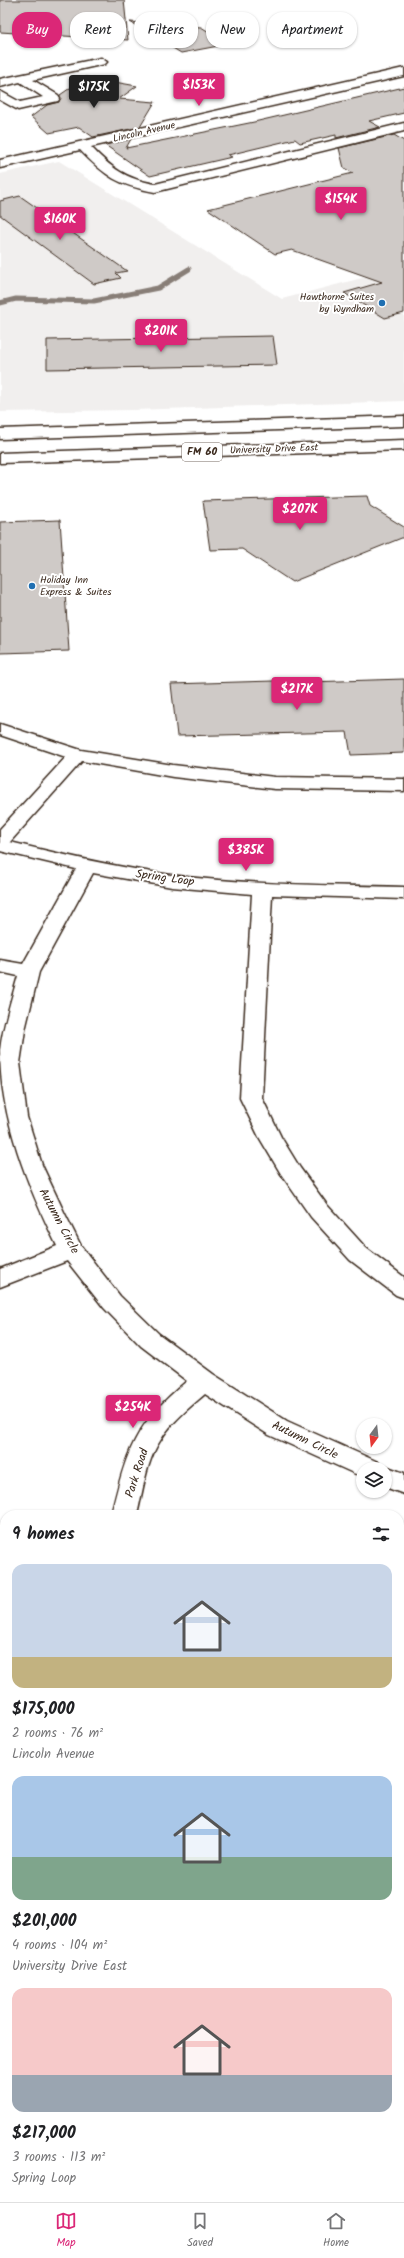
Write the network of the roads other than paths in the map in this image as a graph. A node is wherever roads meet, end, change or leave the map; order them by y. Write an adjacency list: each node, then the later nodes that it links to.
1 (100, 62): 3 (street)
2 (404, 72): 7 (street, Lincoln Avenue)
3 (23, 78): 4 (street); 5 (street)
4 (0, 83)
5 (0, 94)
6 (404, 127): 7 (street)
7 (83, 146): 8 (street, Lincoln Avenue)
8 (0, 164)
9 (404, 421): 10 (street, University Drive East / FM 60)
10 (0, 434)
11 (404, 445): 12 (street, University Drive East / FM 60)
12 (0, 458)
13 (0, 729): 14 (street)
14 (78, 755): 15 (street); 16 (street)
15 (404, 785)
16 (0, 841)
17 (0, 845): 18 (street, Spring Loop)
18 (87, 866): 19 (street, Spring Loop); 22 (street, Autumn Circle)
19 (262, 890): 20 (street, Spring Loop); 26 (street)
20 (404, 893)
21 (0, 966): 22 (street)
22 (29, 972): 23 (street, Autumn Circle)
23 (4, 1063): 24 (street, Autumn Circle)
24 (71, 1250): 25 (street); 27 (street, Autumn Circle)
25 (0, 1278)
26 (404, 1288)
27 (204, 1381): 28 (street, Autumn Circle); 31 (street, Park Road)
28 (356, 1463)
29 (392, 1479): 30 (street)
30 (404, 1484)
31 (125, 1510)

